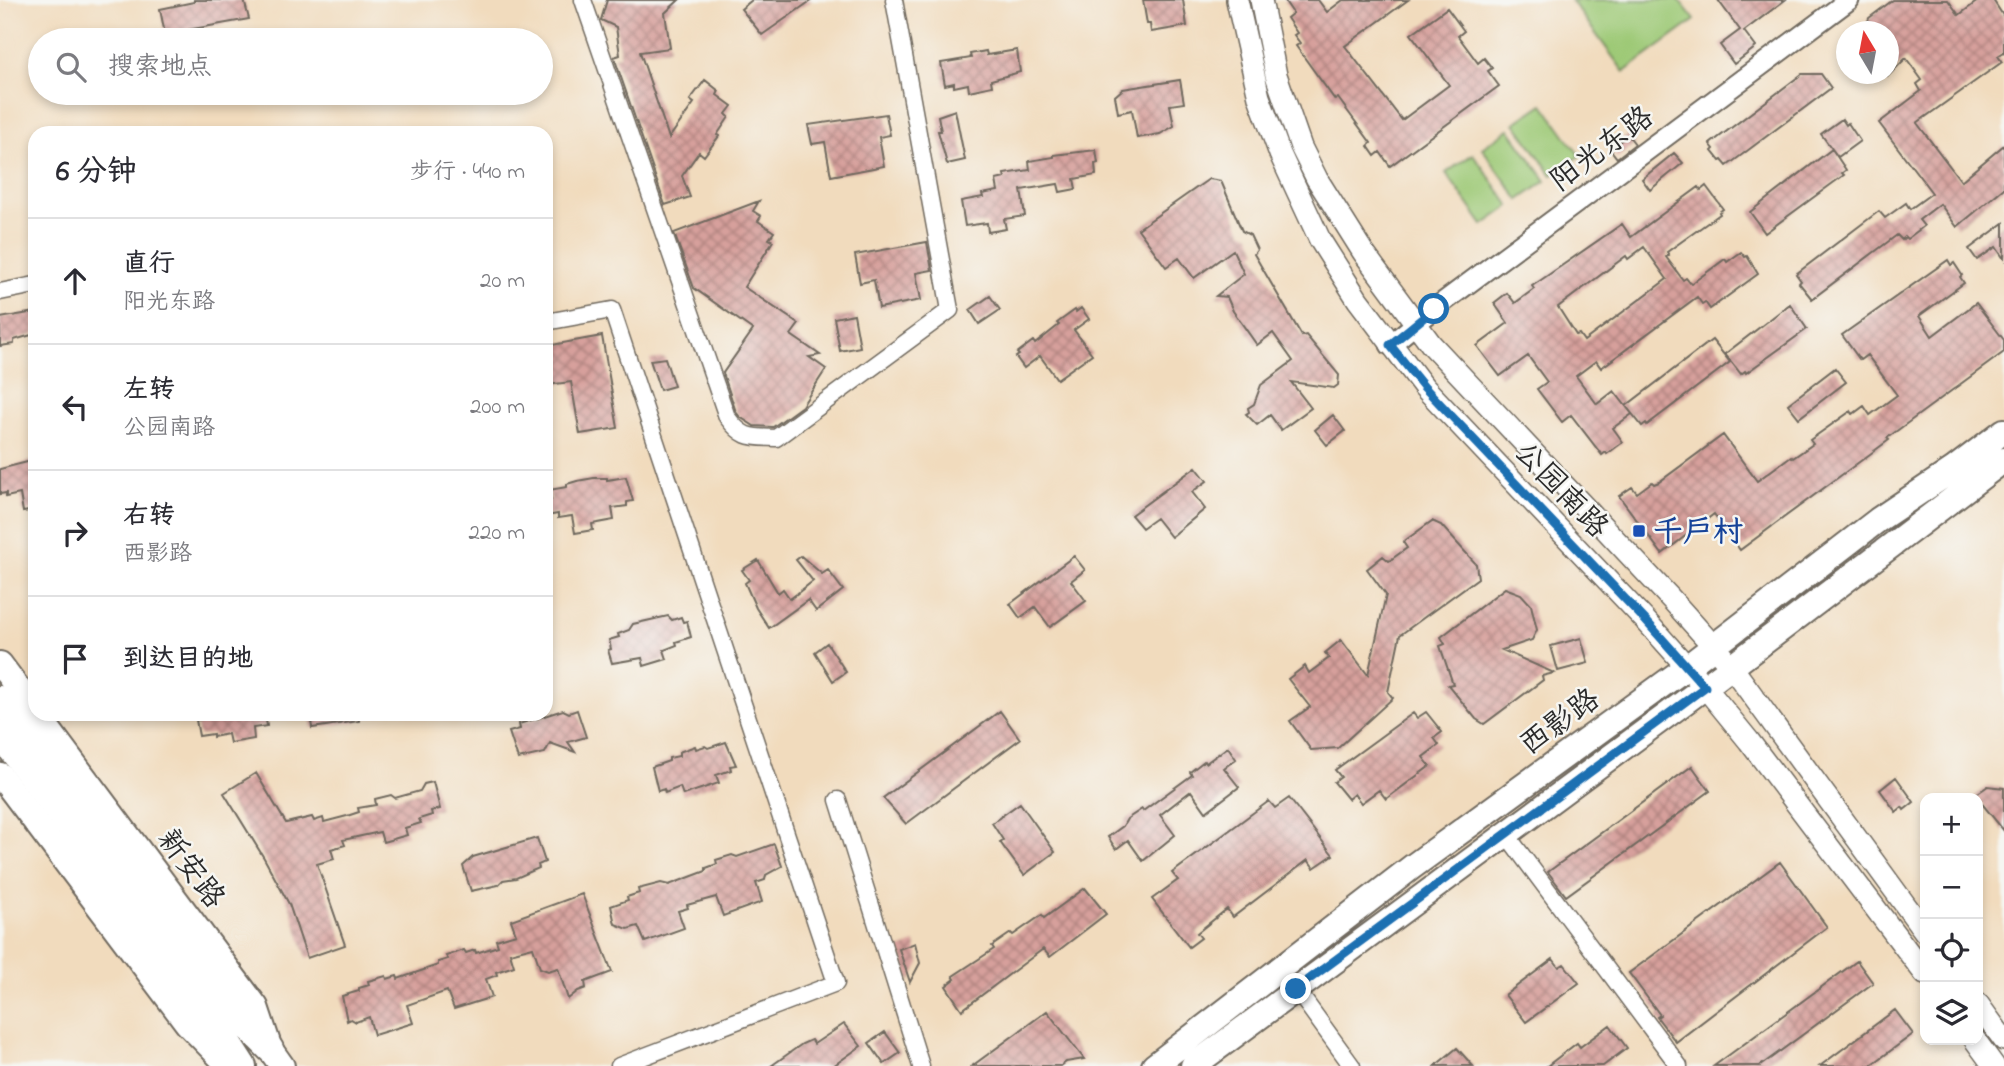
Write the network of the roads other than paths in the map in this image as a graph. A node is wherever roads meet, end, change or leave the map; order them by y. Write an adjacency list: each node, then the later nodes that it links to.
1 (583, 0): 2 (street)
2 (894, 0)
3 (1237, 0): 10 (main road, 公园南路)
4 (1261, 0): 9 (main road, 公园南路)
5 (1849, 0): 9 (street, 阳光东路)
6 (28, 286): 7 (street)
7 (0, 292)
8 (553, 321): 34 (street)
9 (1416, 324): 10 (street, 阳光东路); 13 (main road, 公园南路)
10 (1390, 345): 16 (main road, 公园南路)
11 (2004, 431): 13 (main road, 西影路)
12 (2004, 460): 15 (main road, 西影路)
13 (1714, 645): 15 (main road, 公园南路); 16 (main road, 西影路)
14 (0, 664): 19 (main road, 新安路)
15 (1731, 666): 17 (main road, 西影路); 25 (main road, 公园南路)
16 (1687, 667): 17 (main road, 公园南路); 36 (main road, 西影路)
17 (1705, 687): 24 (main road, 西影路); 26 (main road, 公园南路)
18 (0, 699): 31 (highway)
19 (28, 702)
20 (42, 721): 31 (main road, 新安路)
21 (0, 734): 33 (highway)
22 (0, 775): 32 (main road)
23 (838, 800): 35 (street)
24 (1506, 834): 27 (main road, 西影路); 39 (street)
25 (1920, 925)
26 (1920, 967)
27 (1296, 989): 37 (main road, 西影路); 38 (street)
28 (1983, 1011): 29 (main road)
29 (2004, 1040)
30 (1979, 1045): 40 (main road)
31 (276, 1058)
32 (229, 1066)
33 (243, 1066)
34 (619, 1066)
35 (922, 1066)
36 (1154, 1066)
37 (1193, 1066)
38 (1352, 1066)
39 (1679, 1066)
40 (1994, 1066)

